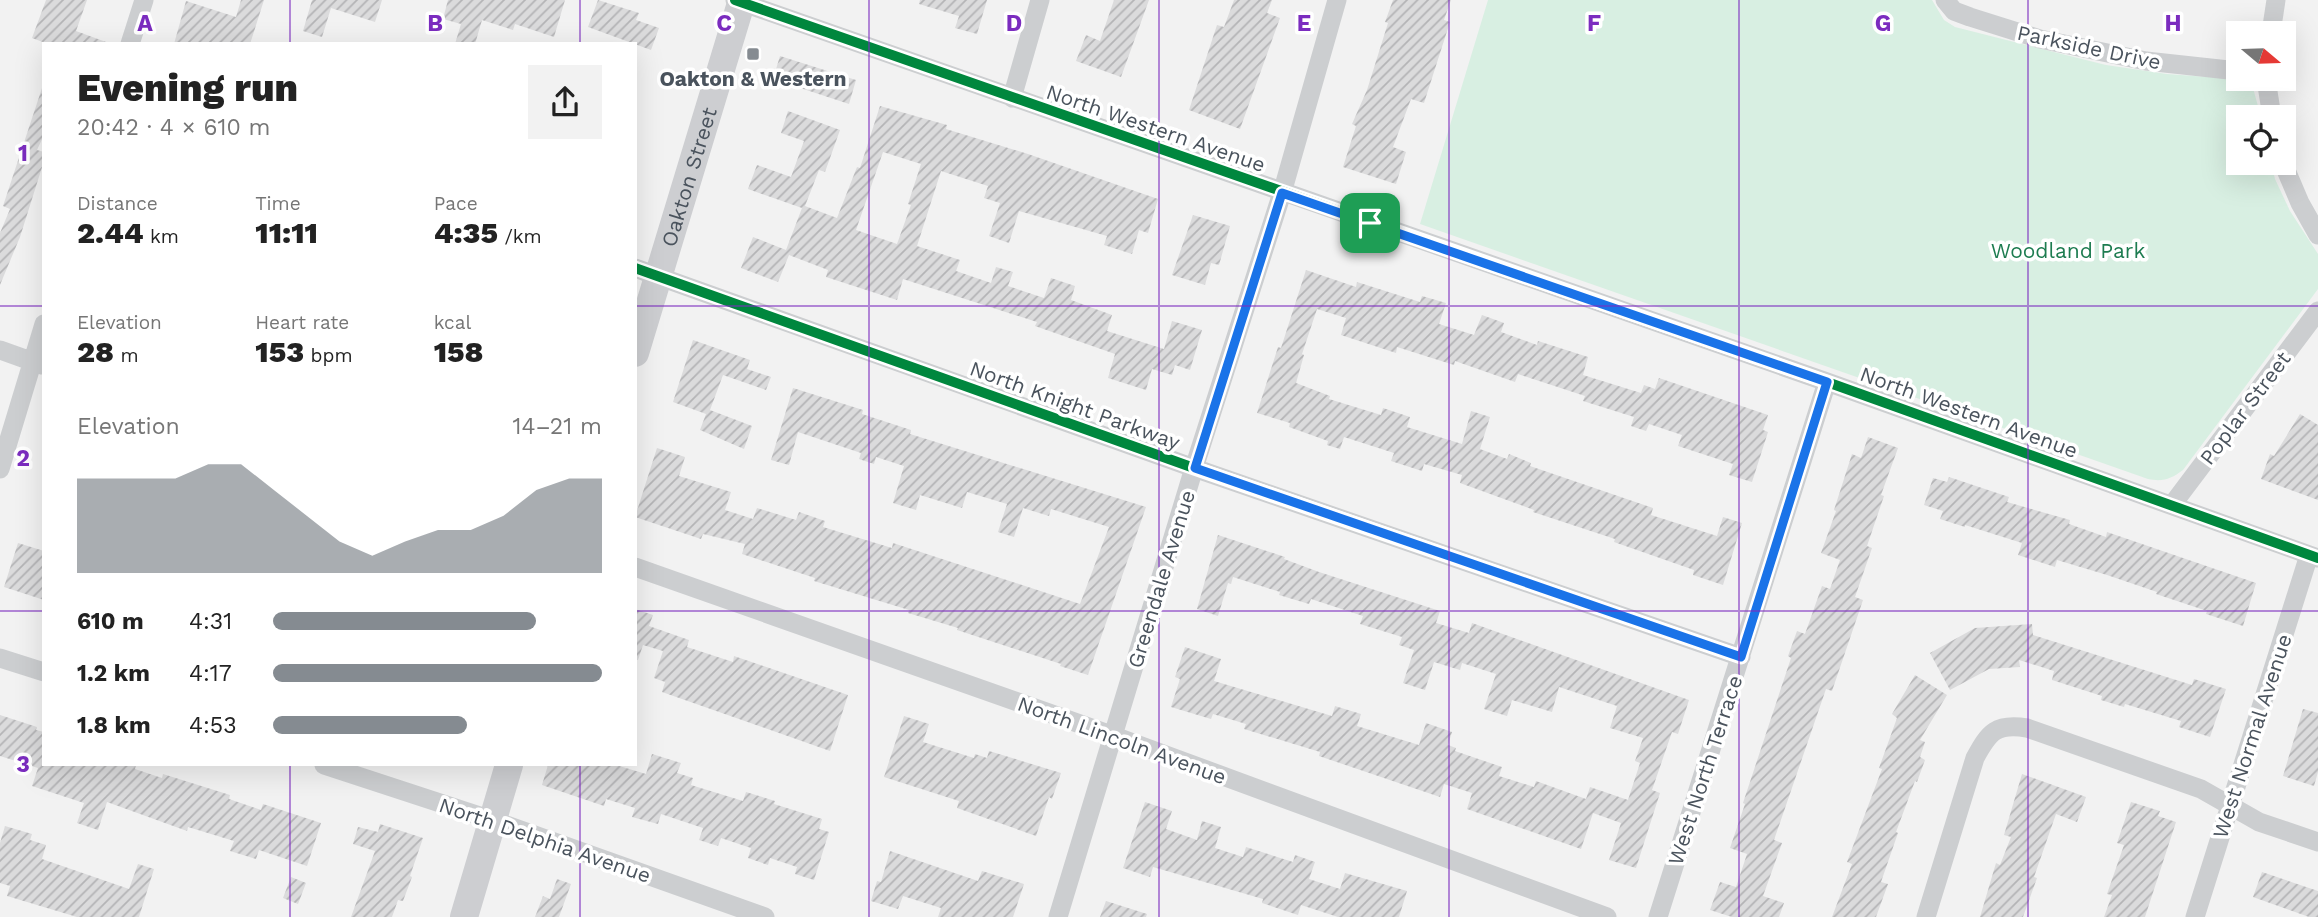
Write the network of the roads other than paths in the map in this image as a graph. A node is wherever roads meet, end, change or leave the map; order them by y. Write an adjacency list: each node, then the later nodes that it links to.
1 (144, 0): 8 (street)
2 (1040, 0): 10 (street)
3 (1337, 0): 12 (street, Greendale Avenue)
4 (2276, 0): 7 (street)
5 (739, 1): 10 (street, North Western Avenue); 14 (main road, Oakton Street)
6 (1945, 1): 9 (street, Parkside Drive)
7 (2273, 21)
8 (131, 42)
9 (2226, 70)
10 (1012, 98): 12 (street, North Western Avenue)
11 (2288, 175): 13 (street)
12 (1282, 193): 20 (street, North Western Avenue); 21 (street, Greendale Avenue)
13 (2318, 235)
14 (647, 272): 17 (main road, Oakton Street); 21 (street, North Knight Parkway)
15 (2318, 312): 23 (street, Poplar Street)
16 (42, 337): 19 (street)
17 (637, 340)
18 (0, 351): 19 (street)
19 (38, 364): 22 (street)
20 (1827, 382): 23 (street, North Western Avenue); 26 (street, West North Terrace)
21 (1195, 468): 26 (street, North Knight Parkway); 29 (street, Greendale Avenue)
22 (0, 469)
23 (2172, 505): 24 (street, North Western Avenue)
24 (2314, 556): 32 (street, West Normal Avenue)
25 (637, 568): 29 (street, North Lincoln Avenue)
26 (1741, 657): 39 (street, West North Terrace)
27 (0, 658): 28 (street)
28 (42, 671)
29 (1114, 736): 37 (street, Greendale Avenue); 38 (street, North Lincoln Avenue)
30 (327, 766): 33 (street, North Delphia Avenue)
31 (509, 766): 33 (main road)
32 (2230, 807): 34 (street); 40 (street); 41 (street, West Normal Avenue)
33 (492, 820): 35 (main road); 36 (street, North Delphia Avenue)
34 (2318, 842)
35 (464, 917)
36 (765, 917)
37 (1058, 917)
38 (1608, 917)
39 (1658, 917)
40 (1926, 917)
41 (2195, 917)

